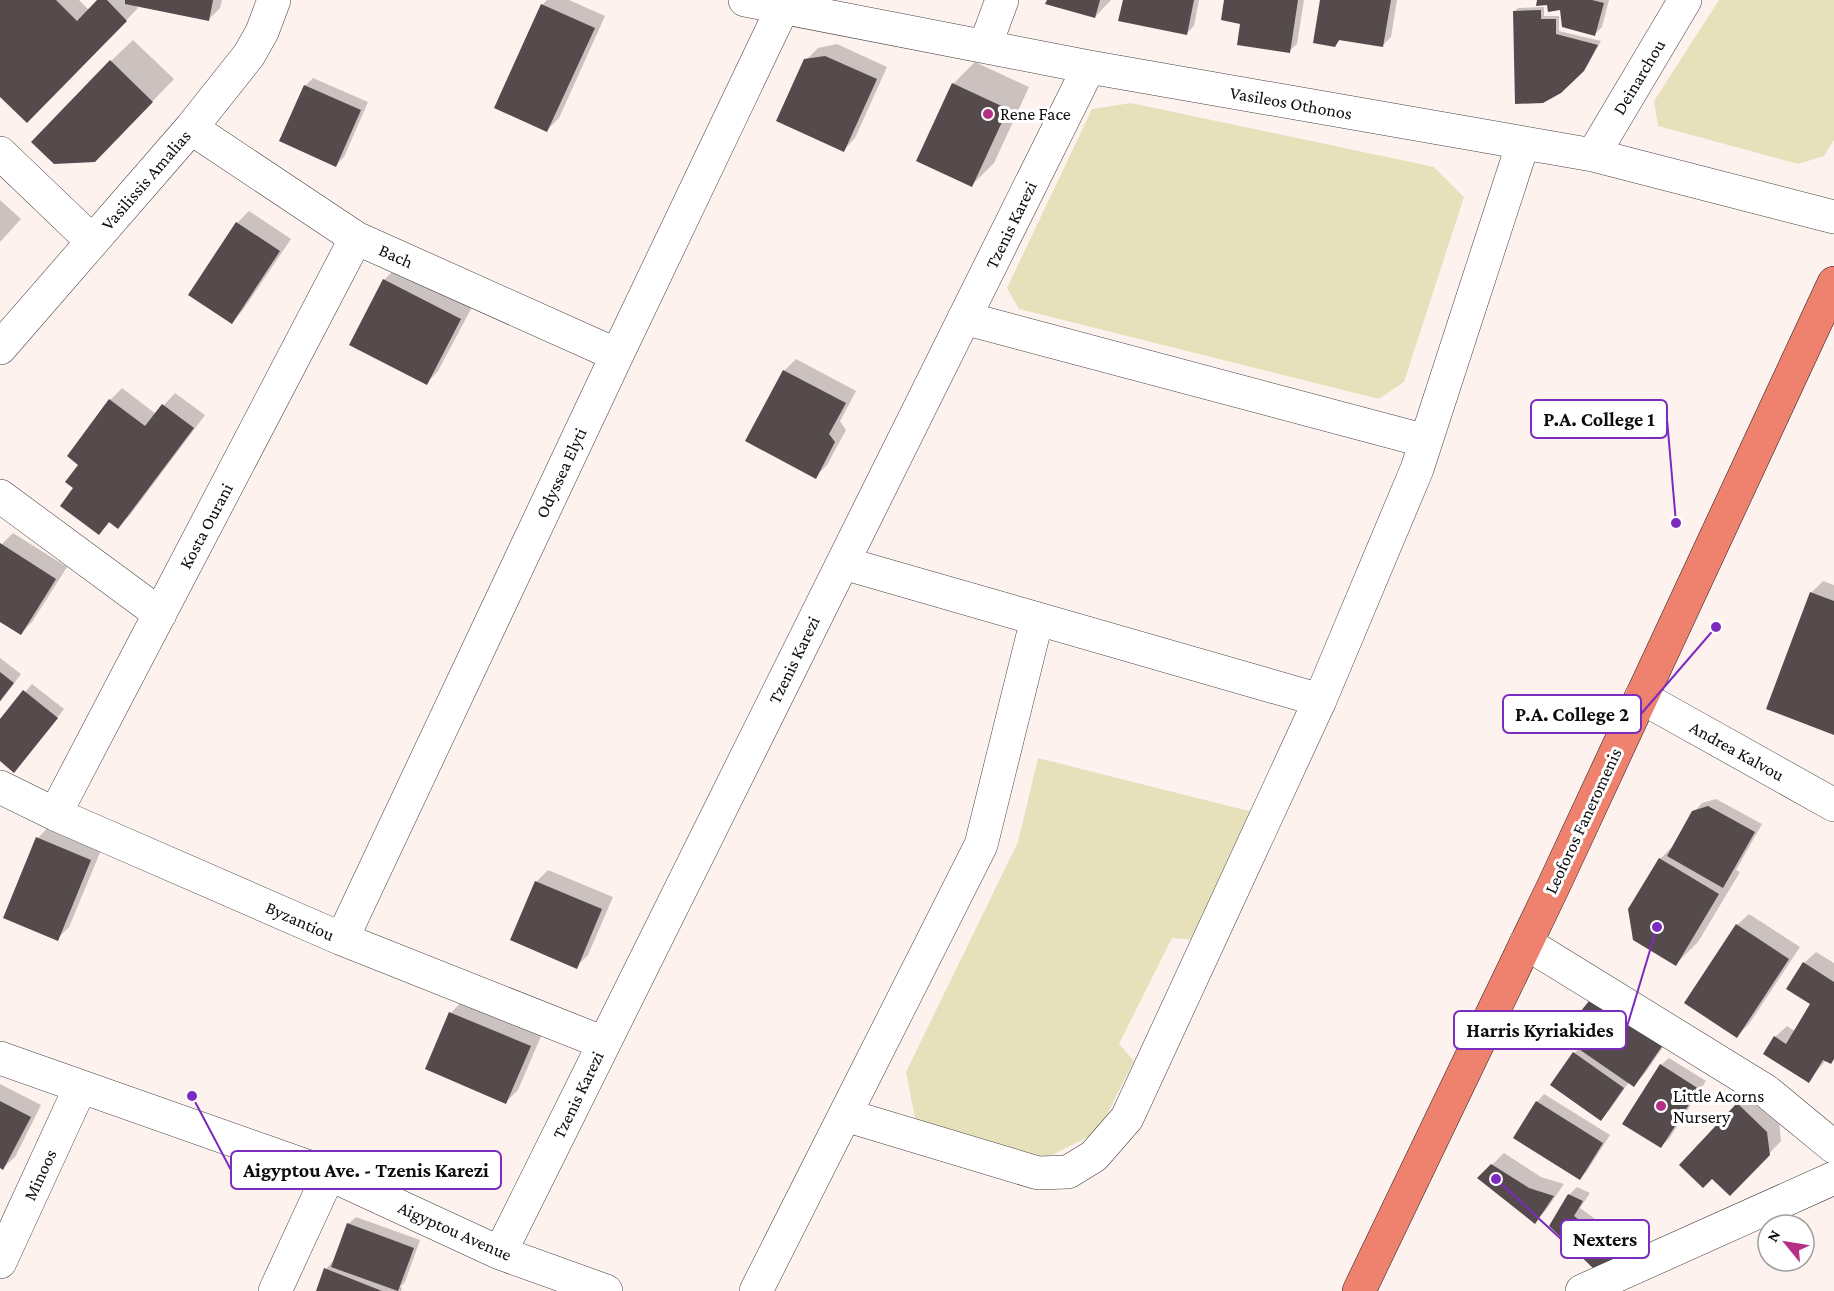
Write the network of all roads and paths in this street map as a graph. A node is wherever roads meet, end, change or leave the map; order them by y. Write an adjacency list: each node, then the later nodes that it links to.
1 (274, 0): 8 (street, Vasilissis Amalias)
2 (745, 0): 5 (street, Vasileos Othonos)
3 (1002, 0): 6 (street)
4 (1685, 0): 11 (street, Deinarchou)
5 (783, 7): 6 (street, Vasileos Othonos); 18 (street, Odyssea Elyti)
6 (985, 46): 7 (street, Vasileos Othonos)
7 (1089, 67): 9 (street, Vasileos Othonos); 16 (street, Tzenis Karezi)
8 (191, 128): 13 (street, Bach); 14 (street, Vasilissis Amalias)
9 (1523, 143): 11 (street, Vasileos Othonos); 19 (street)
10 (0, 153): 14 (street)
11 (1593, 155): 12 (street, Vasileos Othonos)
12 (1834, 217)
13 (356, 238): 18 (street, Bach); 22 (street, Kosta Ourani)
14 (92, 241): 17 (street, Vasilissis Amalias)
15 (1834, 284): 24 (main road, Leoforos Faneromenis)
16 (964, 318): 19 (street); 21 (street, Tzenis Karezi)
17 (0, 348)
18 (617, 355): 29 (street, Odyssea Elyti)
19 (1426, 441): 25 (street)
20 (0, 496): 22 (street)
21 (843, 563): 23 (street); 31 (street, Tzenis Karezi)
22 (160, 614): 28 (street, Kosta Ourani)
23 (1037, 619): 25 (street); 34 (street)
24 (1641, 697): 27 (street, Andrea Kalvou); 30 (main road, Leoforos Faneromenis)
25 (1320, 700): 34 (street)
26 (0, 787): 28 (street, Byzantiou)
27 (1834, 805)
28 (55, 814): 29 (street, Byzantiou)
29 (342, 939): 31 (street, Byzantiou)
30 (1526, 943): 35 (street); 43 (main road, Leoforos Faneromenis)
31 (604, 1043): 38 (street, Tzenis Karezi)
32 (0, 1058): 33 (street, Aigyptou Avenue)
33 (80, 1088): 36 (street, Aigyptou Avenue); 39 (street, Minoos)
34 (845, 1115): 42 (street)
35 (1834, 1147)
36 (329, 1174): 38 (street, Aigyptou Avenue); 40 (street)
37 (1834, 1178): 44 (street)
38 (500, 1253): 41 (street, Aigyptou Avenue)
39 (0, 1262)
40 (275, 1291)
41 (606, 1291)
42 (756, 1291)
43 (1359, 1291)
44 (1582, 1291)

